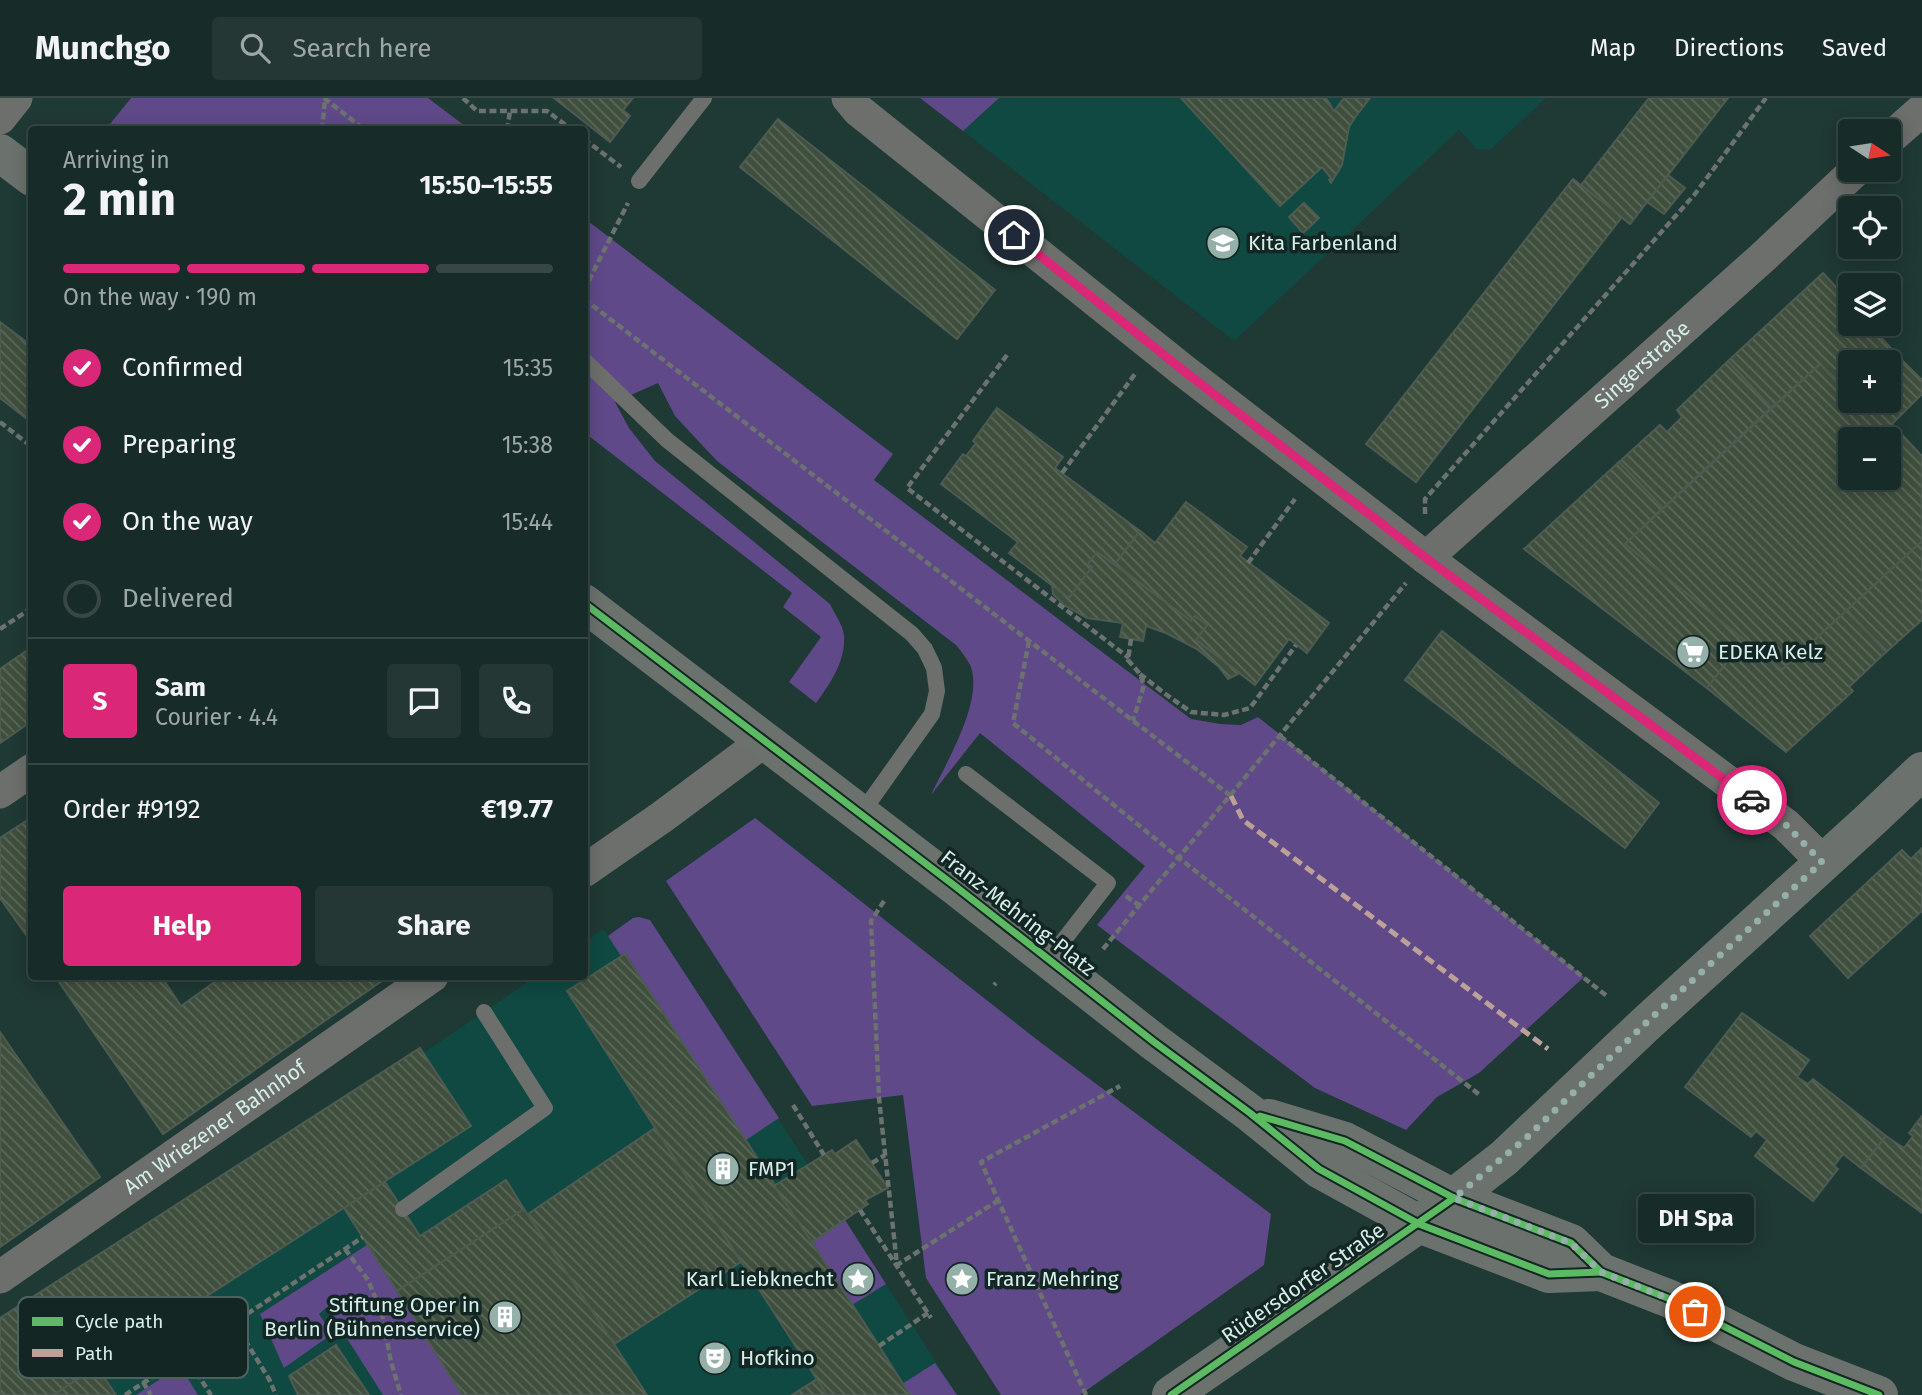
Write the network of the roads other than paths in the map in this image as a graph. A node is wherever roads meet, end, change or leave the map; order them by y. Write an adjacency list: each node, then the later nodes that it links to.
1 (16, 98): 5 (street)
2 (704, 98): 7 (lane)
3 (848, 98): 10 (street)
4 (1922, 110): 6 (street)
5 (0, 118)
6 (1901, 129)
7 (639, 181)
8 (1843, 182): 10 (street, Singerstraße)
9 (588, 364): 17 (lane)
10 (1426, 558): 18 (street)
11 (588, 606): 12 (street, Franz-Mehring-Platz)
12 (764, 741): 17 (street, Franz-Mehring-Platz); 19 (street)
13 (1922, 771): 18 (street, Rüdersdorfer Straße)
14 (28, 773): 16 (street)
15 (966, 774): 20 (lane)
16 (0, 792)
17 (861, 814): 20 (street, Franz-Mehring-Platz)
18 (1822, 862): 24 (street, Rüdersdorfer Straße)
19 (588, 868)
20 (1049, 959): 23 (street, Franz-Mehring-Platz)
21 (426, 980): 28 (street, Am Wriezener Bahnhof)
22 (484, 1012): 25 (lane)
23 (1250, 1113): 24 (street, Franz-Mehring-Platz); 26 (street, Franz-Mehring-Platz)
24 (1454, 1198): 26 (street, Rüdersdorfer Straße); 27 (street, Franz-Mehring-Platz)
25 (402, 1209)
26 (1419, 1224): 27 (street, Franz-Mehring-Platz); 29 (street, Rüdersdorfer Straße)
27 (1601, 1272): 30 (street)
28 (0, 1277)
29 (1171, 1395)
30 (1879, 1395)

